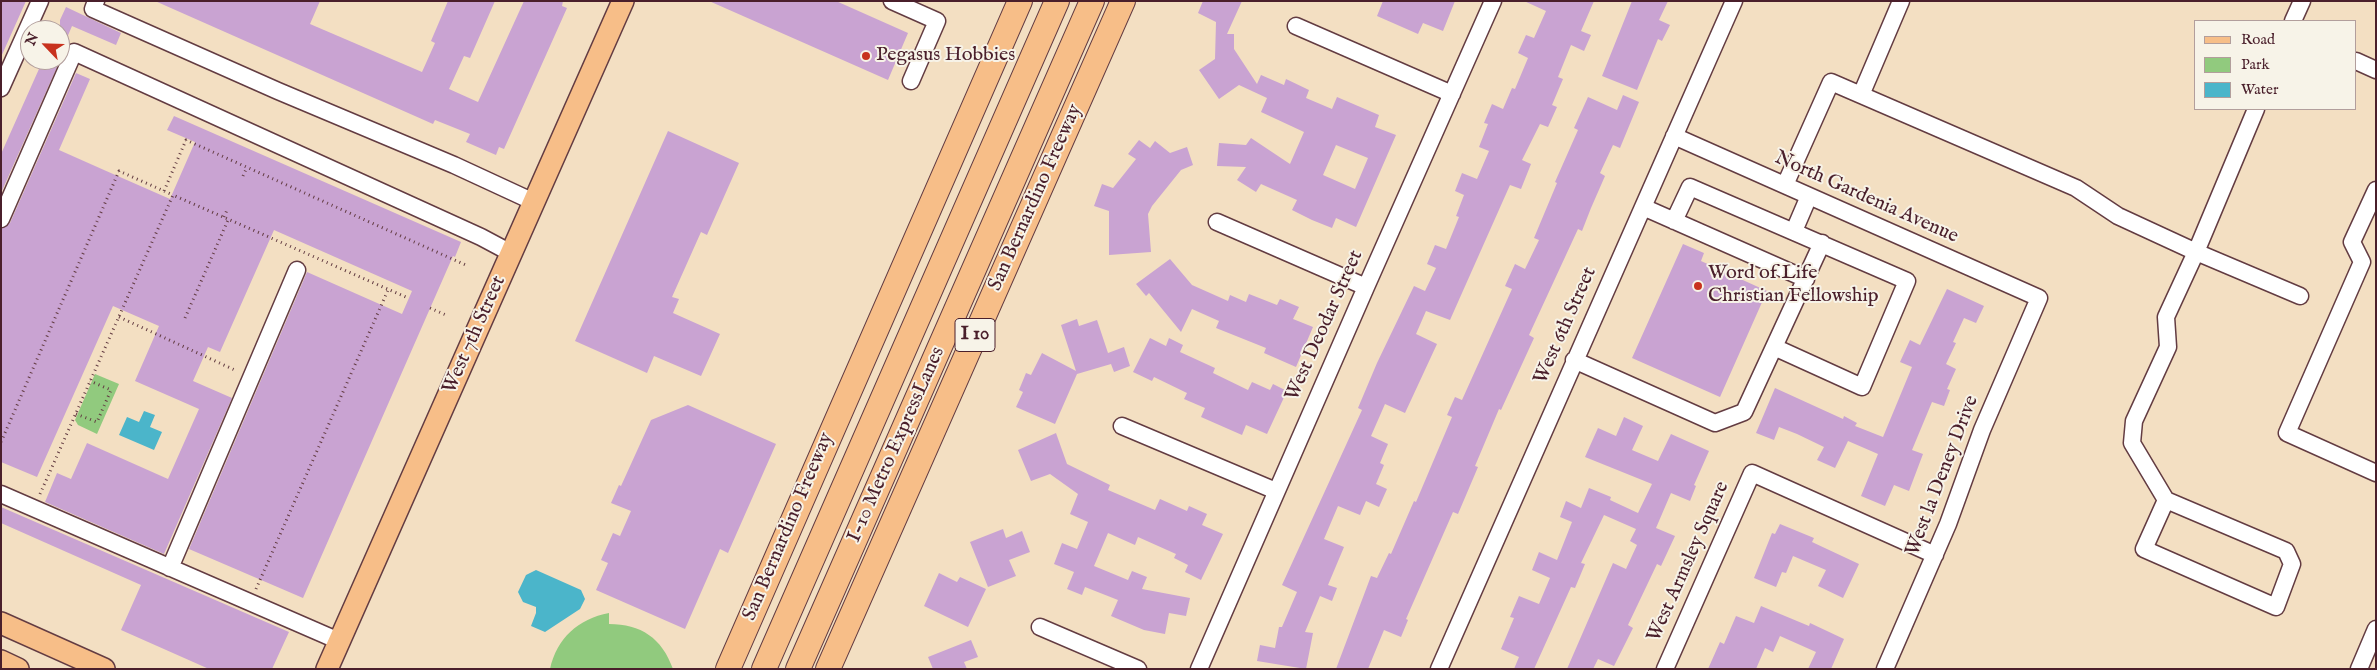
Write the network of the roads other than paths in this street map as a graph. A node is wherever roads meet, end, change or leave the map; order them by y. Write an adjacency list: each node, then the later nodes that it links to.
1 (40, 1): 18 (street)
2 (96, 1): 26 (street)
3 (623, 1): 26 (main road, West 7th Street)
4 (892, 1): 17 (street)
5 (1020, 1): 57 (highway, San Bernardino Freeway)
6 (1057, 1): 58 (highway, I-10 Metro ExpressLanes)
7 (1092, 1): 59 (highway, I-10 Metro ExpressLanes)
8 (1123, 1): 60 (highway, San Bernardino Freeway / I 10)
9 (1493, 1): 19 (street, West Deodar Street)
10 (1734, 1): 22 (street, West 6th Street)
11 (1900, 1): 20 (street)
12 (2302, 1): 13 (street)
13 (2293, 20)
14 (1296, 26): 19 (street)
15 (2357, 61): 16 (street)
16 (2376, 70)
17 (911, 81)
18 (1, 88)
19 (1452, 94): 37 (street, West Deodar Street)
20 (1861, 95): 23 (street); 33 (street)
21 (2256, 110): 33 (street)
22 (1674, 136): 23 (street, North Gardenia Avenue); 27 (street, West 6th Street)
23 (1785, 185): 25 (street, North Gardenia Avenue)
24 (2376, 190): 43 (street)
25 (1809, 196): 31 (street); 39 (street, North Gardenia Avenue)
26 (534, 202): 34 (main road, West 7th Street)
27 (1643, 207): 29 (street); 41 (street, West 6th Street)
28 (1, 219): 34 (street)
29 (1674, 221): 31 (street); 36 (street)
30 (1217, 222): 37 (street)
31 (1794, 231): 32 (street)
32 (1822, 243): 36 (street); 40 (street)
33 (2196, 252): 38 (street); 46 (street)
34 (511, 254): 52 (main road, West 7th Street)
35 (297, 270): 48 (street)
36 (1806, 279): 40 (street)
37 (1366, 287): 44 (street, West Deodar Street)
38 (2300, 296)
39 (2040, 298): 47 (street, West la Deney Drive)
40 (1774, 347): 41 (street)
41 (1574, 360): 63 (street, West 6th Street)
42 (1122, 426): 44 (street)
43 (2376, 474)
44 (1276, 491): 62 (street, West Deodar Street)
45 (1, 494): 48 (street)
46 (2166, 500): 46 (street)
47 (1935, 555): 64 (street, West Armsley Square); 65 (street, West la Deney Drive)
48 (170, 568): 52 (street)
49 (1, 623): 55 (main road)
50 (1040, 626): 61 (street)
51 (2376, 629): 66 (street)
52 (339, 641): 56 (main road, West 7th Street)
53 (1, 661): 54 (main road)
54 (18, 669)
55 (104, 669)
56 (327, 669)
57 (728, 669)
58 (764, 669)
59 (798, 669)
60 (828, 669)
61 (1138, 669)
62 (1200, 669)
63 (1439, 669)
64 (1665, 669)
65 (1886, 669)
66 (2359, 669)

